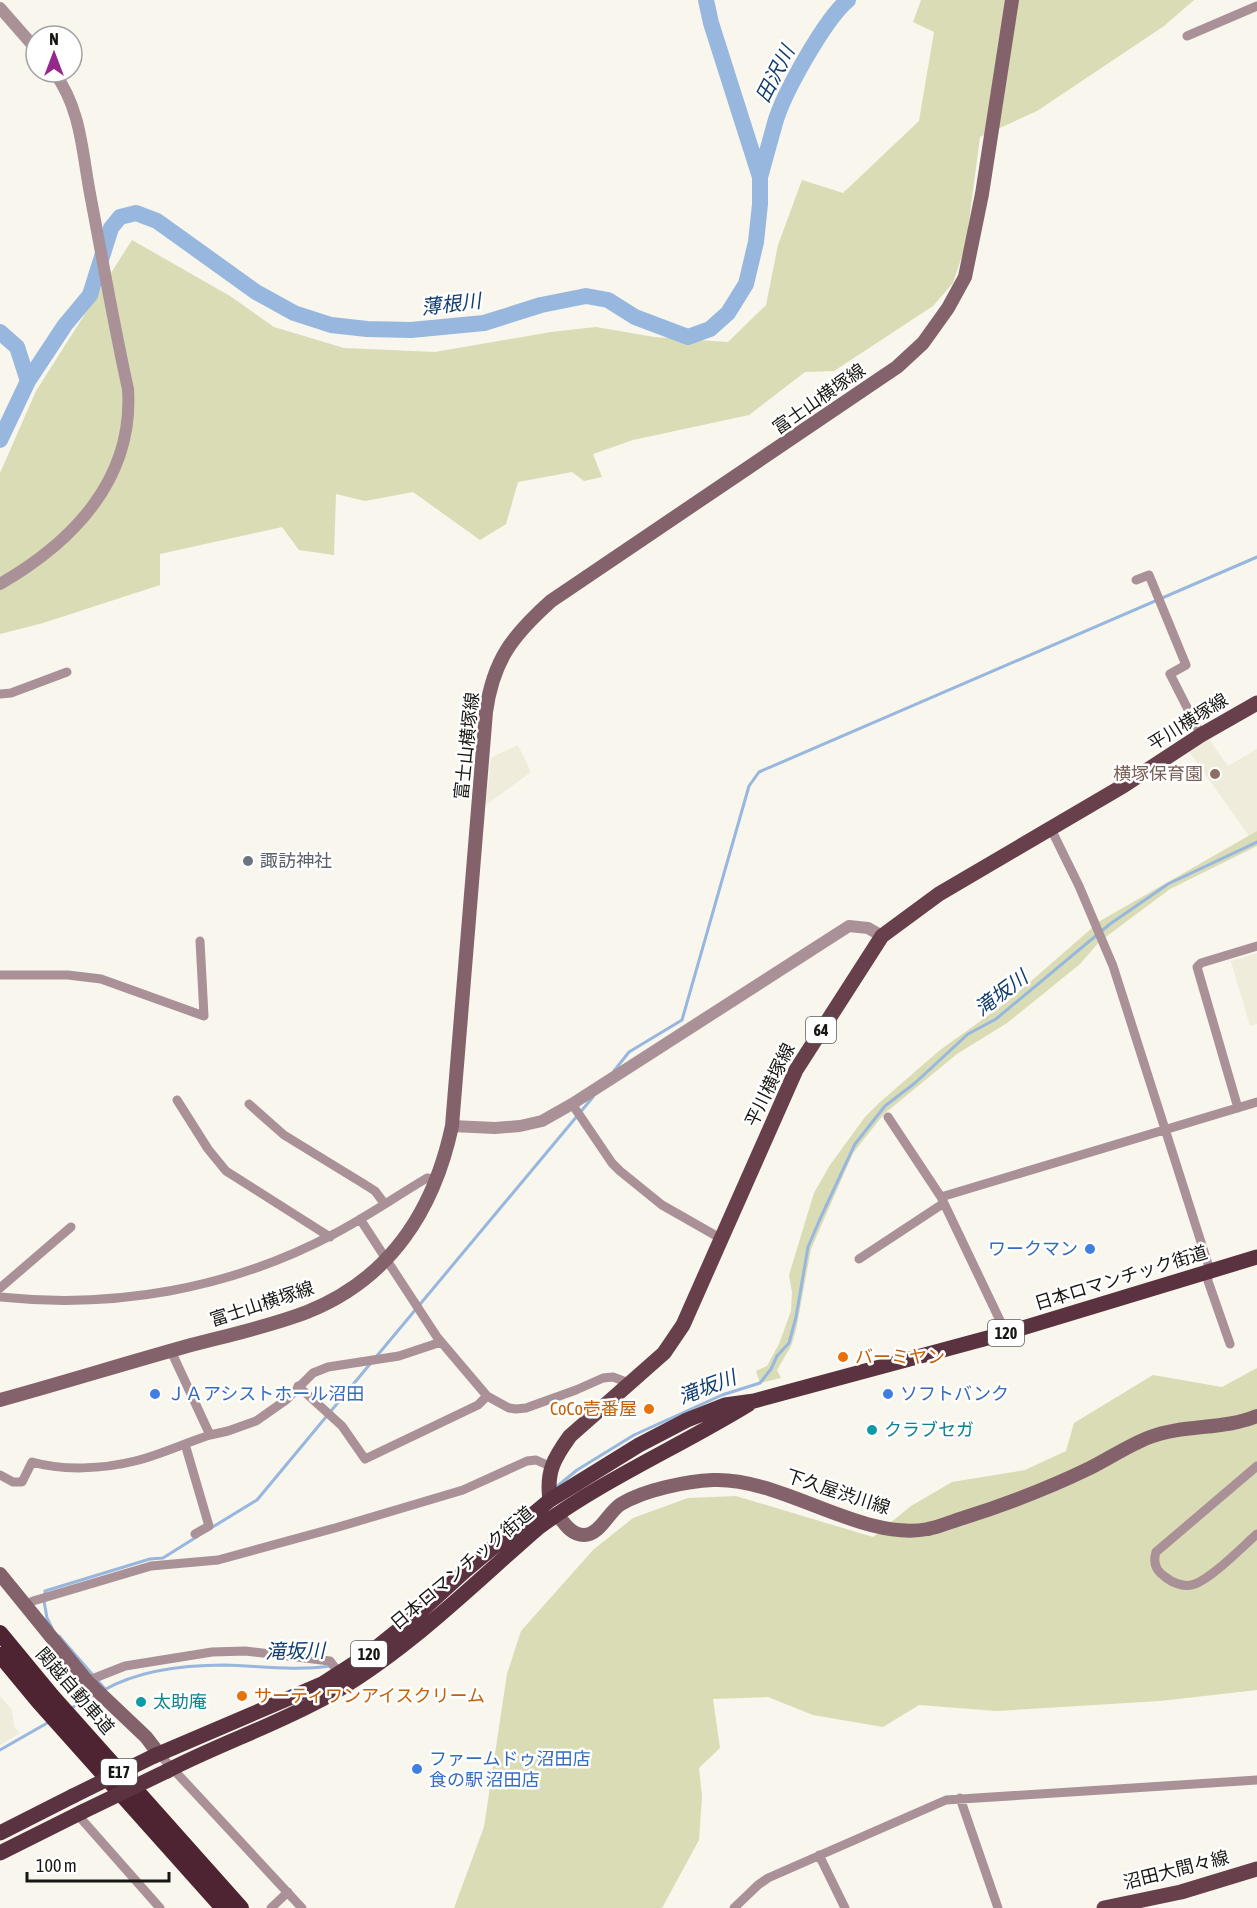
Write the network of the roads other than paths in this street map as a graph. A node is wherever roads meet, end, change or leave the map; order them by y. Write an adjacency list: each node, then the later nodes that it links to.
1 (1011, 2): 24 (main road, 富士山横塚線)
2 (1257, 6): 5 (street)
3 (0, 8): 4 (street)
4 (24, 36)
5 (1187, 36)
6 (61, 84): 8 (street)
7 (1136, 579): 12 (street)
8 (0, 584)
9 (67, 672): 10 (street)
10 (0, 695)
11 (1257, 703): 12 (main road, 平川横塚線 / 64)
12 (1201, 735): 13 (main road, 平川横塚線 / 64)
13 (1052, 829): 14 (main road, 平川横塚線 / 64); 25 (street)
14 (882, 936): 21 (street); 32 (main road, 平川横塚線 / 64)
15 (200, 941): 17 (street)
16 (1257, 946): 22 (street)
17 (0, 975)
18 (177, 1100): 31 (street)
19 (1257, 1102): 22 (street)
20 (249, 1104): 28 (street)
21 (573, 1104): 24 (street); 32 (street)
22 (1238, 1108): 25 (street)
23 (888, 1117): 27 (street)
24 (452, 1126): 26 (main road, 富士山横塚線)
25 (1166, 1130): 27 (street); 36 (street)
26 (438, 1179): 28 (street); 34 (main road, 富士山横塚線)
27 (942, 1200): 35 (street); 39 (street)
28 (384, 1203): 29 (street)
29 (360, 1219): 31 (street); 34 (street)
30 (71, 1227): 37 (street)
31 (330, 1237): 38 (street)
32 (720, 1238): 43 (main road, 平川横塚線 / 64)
33 (1257, 1257): 36 (highway, 日本ロマンチック街道 / 120)
34 (386, 1259): 40 (street); 42 (main road, 富士山横塚線)
35 (859, 1259)
36 (1209, 1272): 39 (highway, 日本ロマンチック街道 / 120); 41 (street)
37 (0, 1288)
38 (0, 1297)
39 (1006, 1333): 47 (highway, 日本ロマンチック街道 / 120)
40 (441, 1342): 44 (street); 45 (street)
41 (1230, 1344)
42 (171, 1351): 46 (main road, 富士山横塚線); 49 (street)
43 (629, 1383): 45 (street); 52 (main road, 平川横塚線 / 64)
44 (298, 1386): 45 (street); 49 (street)
45 (487, 1396)
46 (0, 1400)
47 (754, 1401): 54 (highway, 日本ロマンチック街道 / 120); 55 (highway, 日本ロマンチック街道 / 120)
48 (1257, 1416): 55 (main road, 下久屋渋川線)
49 (210, 1435): 50 (street)
50 (185, 1444): 53 (street); 56 (street)
51 (1257, 1466): 57 (street)
52 (552, 1467): 54 (main road, 平川横塚線 / 64); 59 (street)
53 (0, 1475)
54 (550, 1500): 55 (highway); 63 (highway, 日本ロマンチック街道 / 120)
55 (557, 1514): 67 (highway, 日本ロマンチック街道 / 120)
56 (195, 1534)
57 (1257, 1534)
58 (0, 1574): 59 (main road)
59 (25, 1605): 64 (main road)
60 (0, 1633): 78 (highway, 関越自動車道 / E17)
61 (0, 1655): 65 (highway, 関越自動車道 / E17)
62 (0, 1662): 65 (highway)
63 (339, 1673): 64 (street); 66 (highway, 日本ロマンチック街道 / 120)
64 (94, 1688): 66 (main road)
65 (38, 1701): 77 (highway, 関越自動車道 / E17)
66 (157, 1755): 67 (street); 71 (highway, 日本ロマンチック街道 / 120, bridge)
67 (170, 1769): 70 (highway, 日本ロマンチック街道 / 120, bridge); 75 (street)
68 (1257, 1780): 69 (street)
69 (960, 1798): 73 (street); 83 (street)
70 (79, 1813): 72 (highway, 日本ロマンチック街道 / 120); 76 (street)
71 (0, 1833)
72 (0, 1854)
73 (819, 1855): 81 (street); 82 (street)
74 (1257, 1869): 84 (main road, 沼田大間々線)
75 (286, 1894): 79 (street); 80 (street)
76 (160, 1908)
77 (223, 1908)
78 (241, 1908)
79 (271, 1908)
80 (302, 1908)
81 (734, 1908)
82 (845, 1908)
83 (998, 1908)
84 (1104, 1908)

